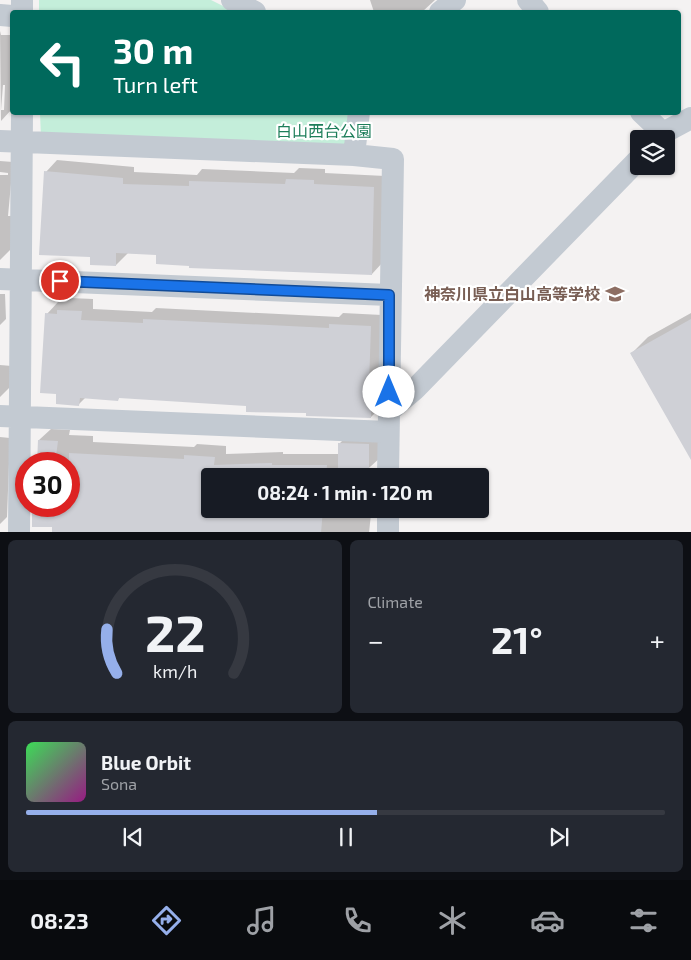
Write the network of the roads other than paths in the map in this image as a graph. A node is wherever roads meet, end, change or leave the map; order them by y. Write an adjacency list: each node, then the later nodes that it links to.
1 (232, 0): 4 (street)
2 (455, 0): 5 (street)
3 (528, 0): 6 (street)
4 (251, 10)
5 (442, 10)
6 (536, 10)
7 (22, 115): 14 (street)
8 (359, 115): 15 (street)
9 (644, 115): 11 (street)
10 (691, 118): 12 (street)
11 (656, 130)
12 (671, 130)
13 (0, 141): 14 (street)
14 (22, 142): 15 (street); 17 (street)
15 (354, 155): 18 (street)
16 (630, 168): 20 (street)
17 (11, 279): 18 (street); 19 (street)
18 (389, 295): 20 (street)
19 (10, 416): 20 (street); 23 (street)
20 (389, 422): 21 (street)
21 (388, 468)
22 (388, 518): 24 (street)
23 (19, 532)
24 (388, 532)

